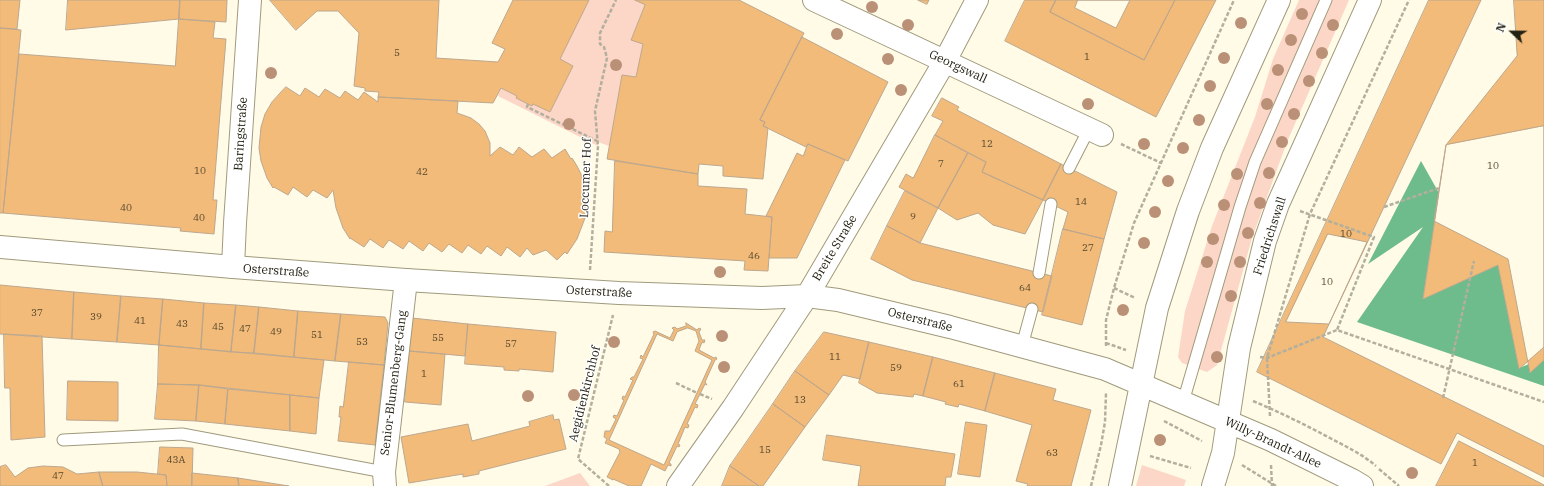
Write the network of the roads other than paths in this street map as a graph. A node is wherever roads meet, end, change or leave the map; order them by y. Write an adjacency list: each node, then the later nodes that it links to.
1 (250, 0): 12 (street, Baringstraße)
2 (814, 0): 7 (street, Georgswall)
3 (977, 0): 7 (street, Breite Straße)
4 (1279, 0): 18 (street)
5 (1326, 0): 19 (lane)
6 (1370, 0): 20 (street, Friedrichswall)
7 (945, 61): 8 (street, Georgswall); 15 (street, Breite Straße)
8 (1096, 132): 9 (lane)
9 (1069, 168)
10 (1051, 204): 13 (lane)
11 (0, 247): 12 (street, Osterstraße)
12 (233, 268): 14 (street, Osterstraße)
13 (1040, 273)
14 (406, 280): 15 (street, Osterstraße); 22 (street, Senior-Blumenberg-Gang)
15 (807, 296): 17 (street, Osterstraße); 23 (street, Breite Straße)
16 (1032, 310): 17 (lane)
17 (1022, 346): 18 (street, Osterstraße)
18 (1141, 384): 19 (street, Osterstraße); 24 (street)
19 (1183, 402): 20 (street, Willy-Brandt-Allee)
20 (1228, 422): 25 (street, Friedrichswall); 26 (street, Willy-Brandt-Allee)
21 (63, 440): 22 (lane)
22 (384, 479)
23 (678, 486)
24 (1120, 486)
25 (1213, 486)
26 (1362, 486)

